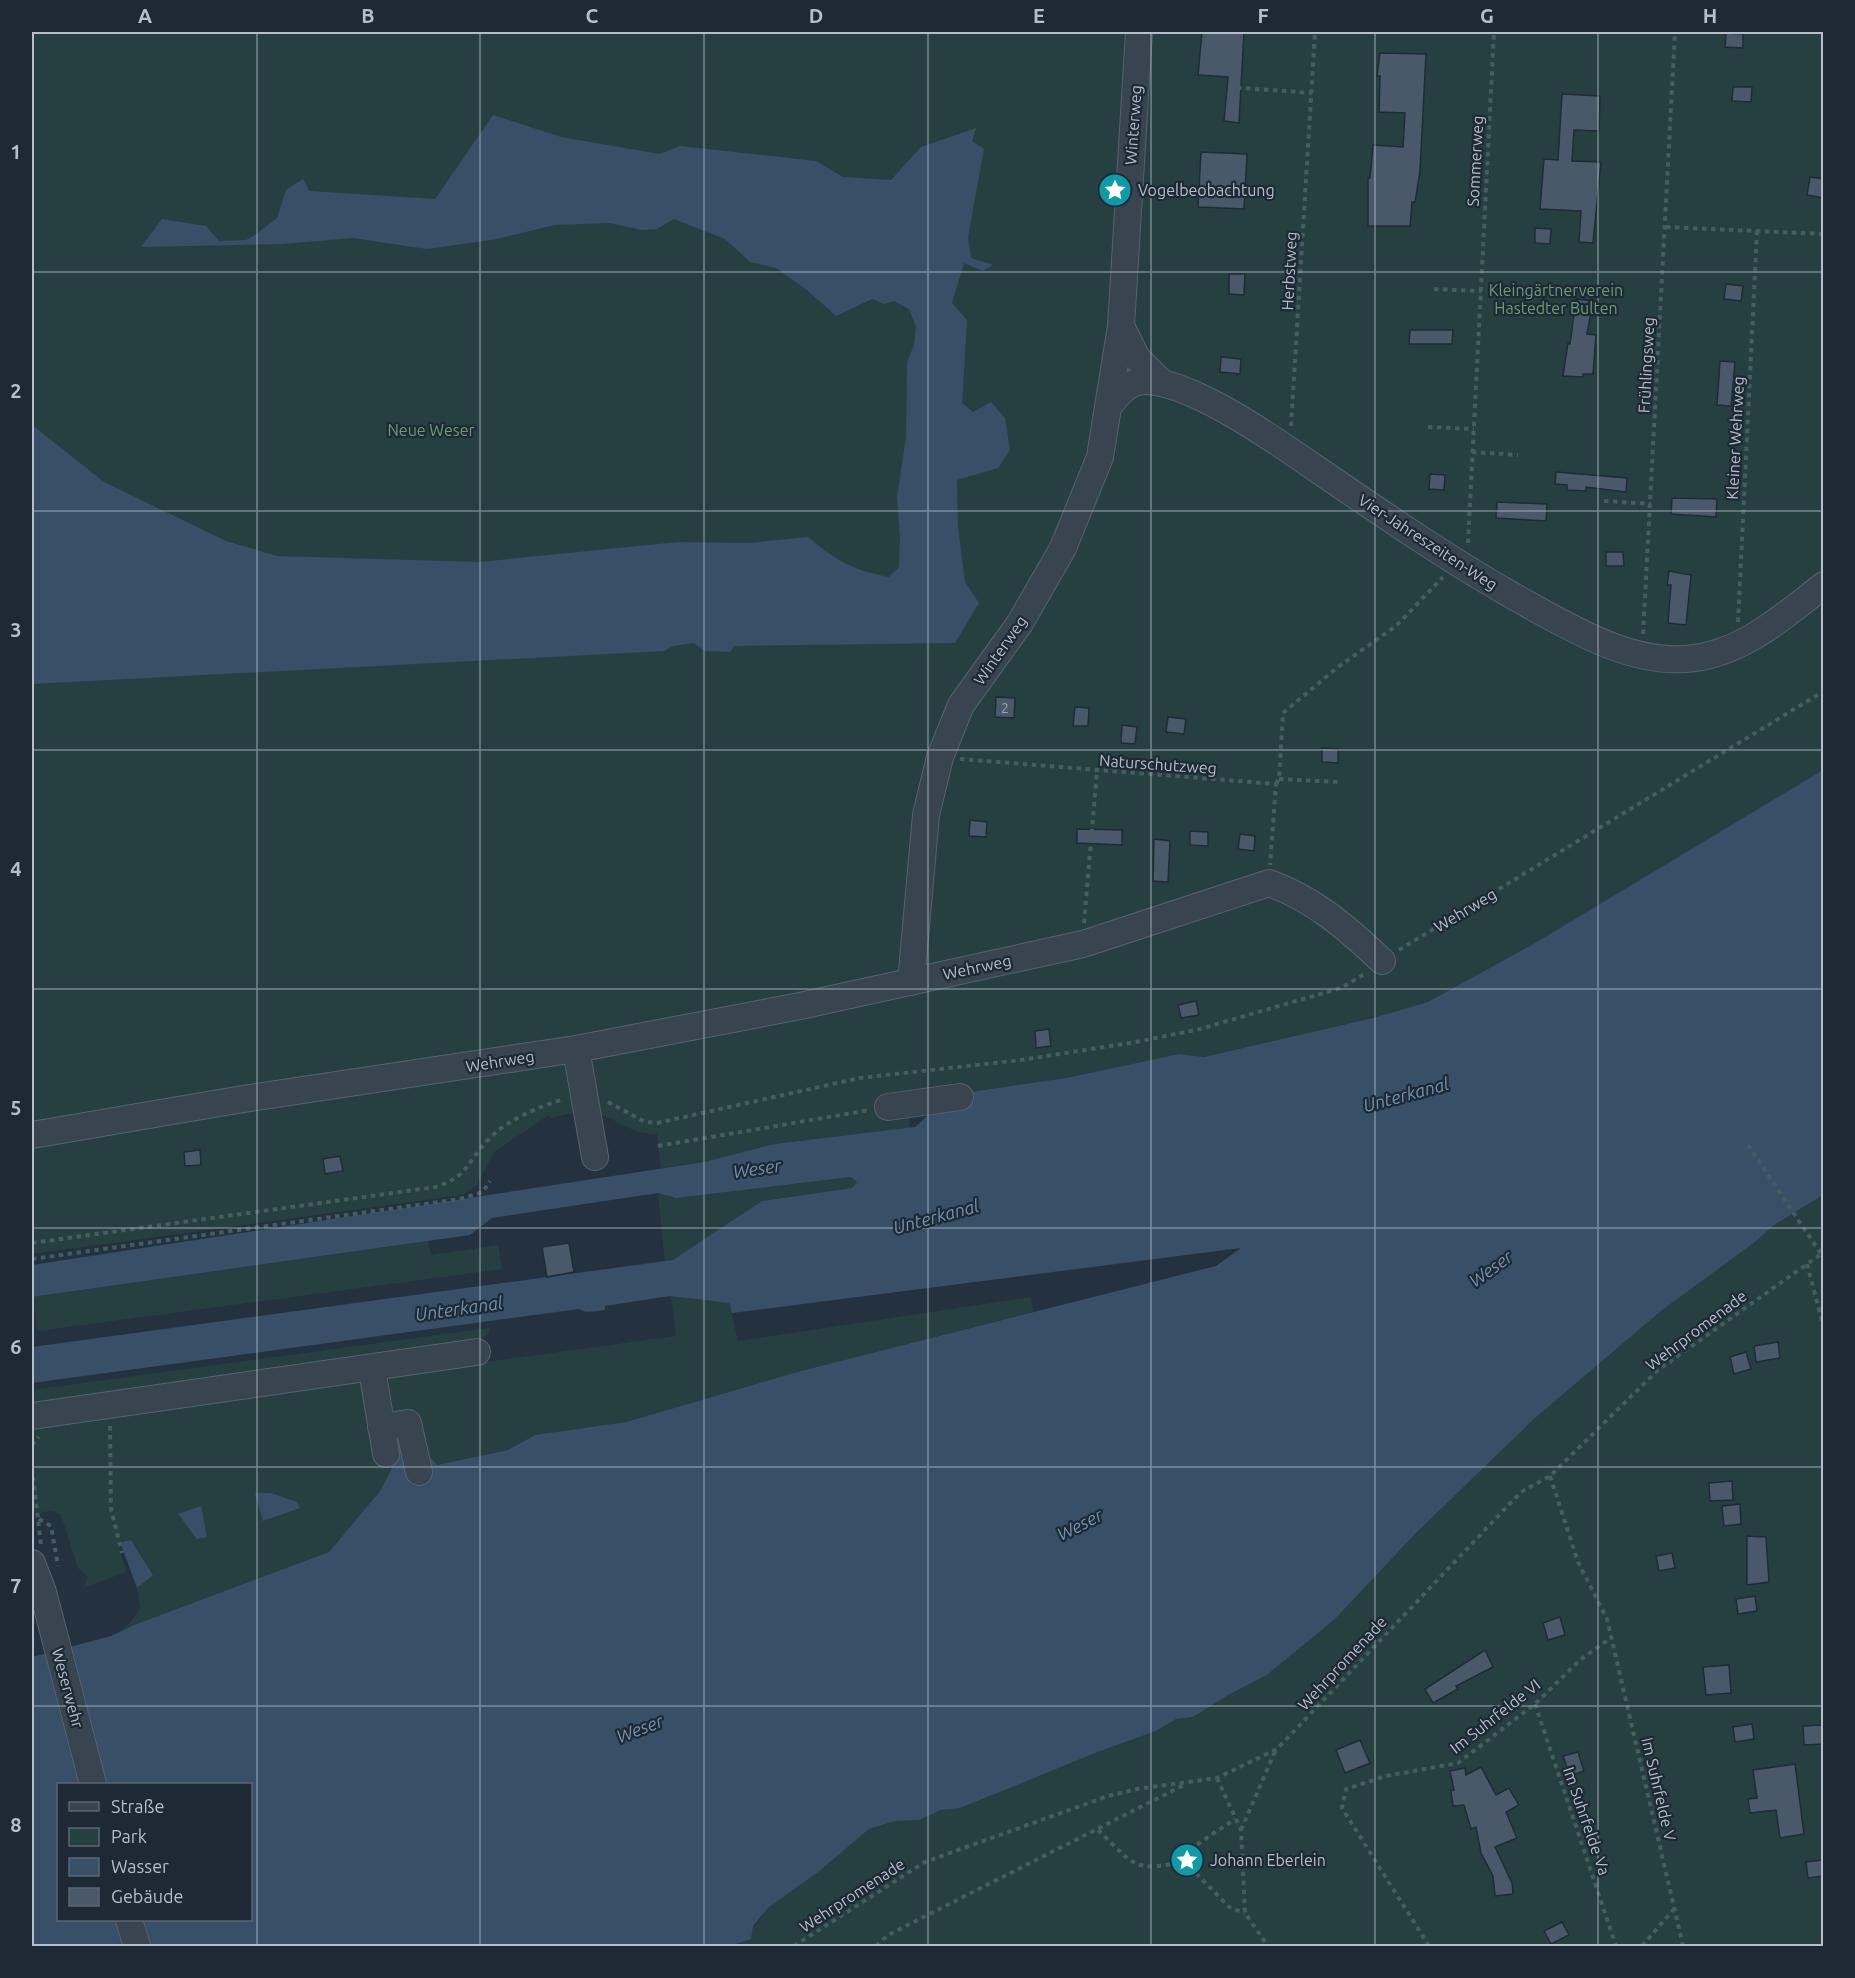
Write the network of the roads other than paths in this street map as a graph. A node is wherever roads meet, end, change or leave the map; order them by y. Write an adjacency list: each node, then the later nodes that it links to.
1 (1139, 32): 2 (street, Winterweg)
2 (1120, 326): 3 (street); 4 (street, Winterweg)
3 (1162, 383): 4 (street, Vier-Jahreszeiten-Weg); 5 (street, Vier-Jahreszeiten-Weg)
4 (1108, 407): 7 (street, Winterweg)
5 (1824, 585)
6 (1382, 961): 7 (street, Wehrweg)
7 (911, 982): 8 (street, Wehrweg)
8 (576, 1049): 11 (street, Wehrweg); 12 (street)
9 (960, 1097): 10 (street)
10 (888, 1107)
11 (32, 1135)
12 (595, 1157)
13 (477, 1352): 14 (street)
14 (372, 1369): 15 (street); 16 (street)
15 (32, 1416)
16 (381, 1426): 17 (street); 18 (street)
17 (386, 1454)
18 (419, 1472)
19 (36, 1552): 20 (street, Weserwehr)
20 (92, 1783)
21 (129, 1921): 22 (street)
22 (137, 1947)

